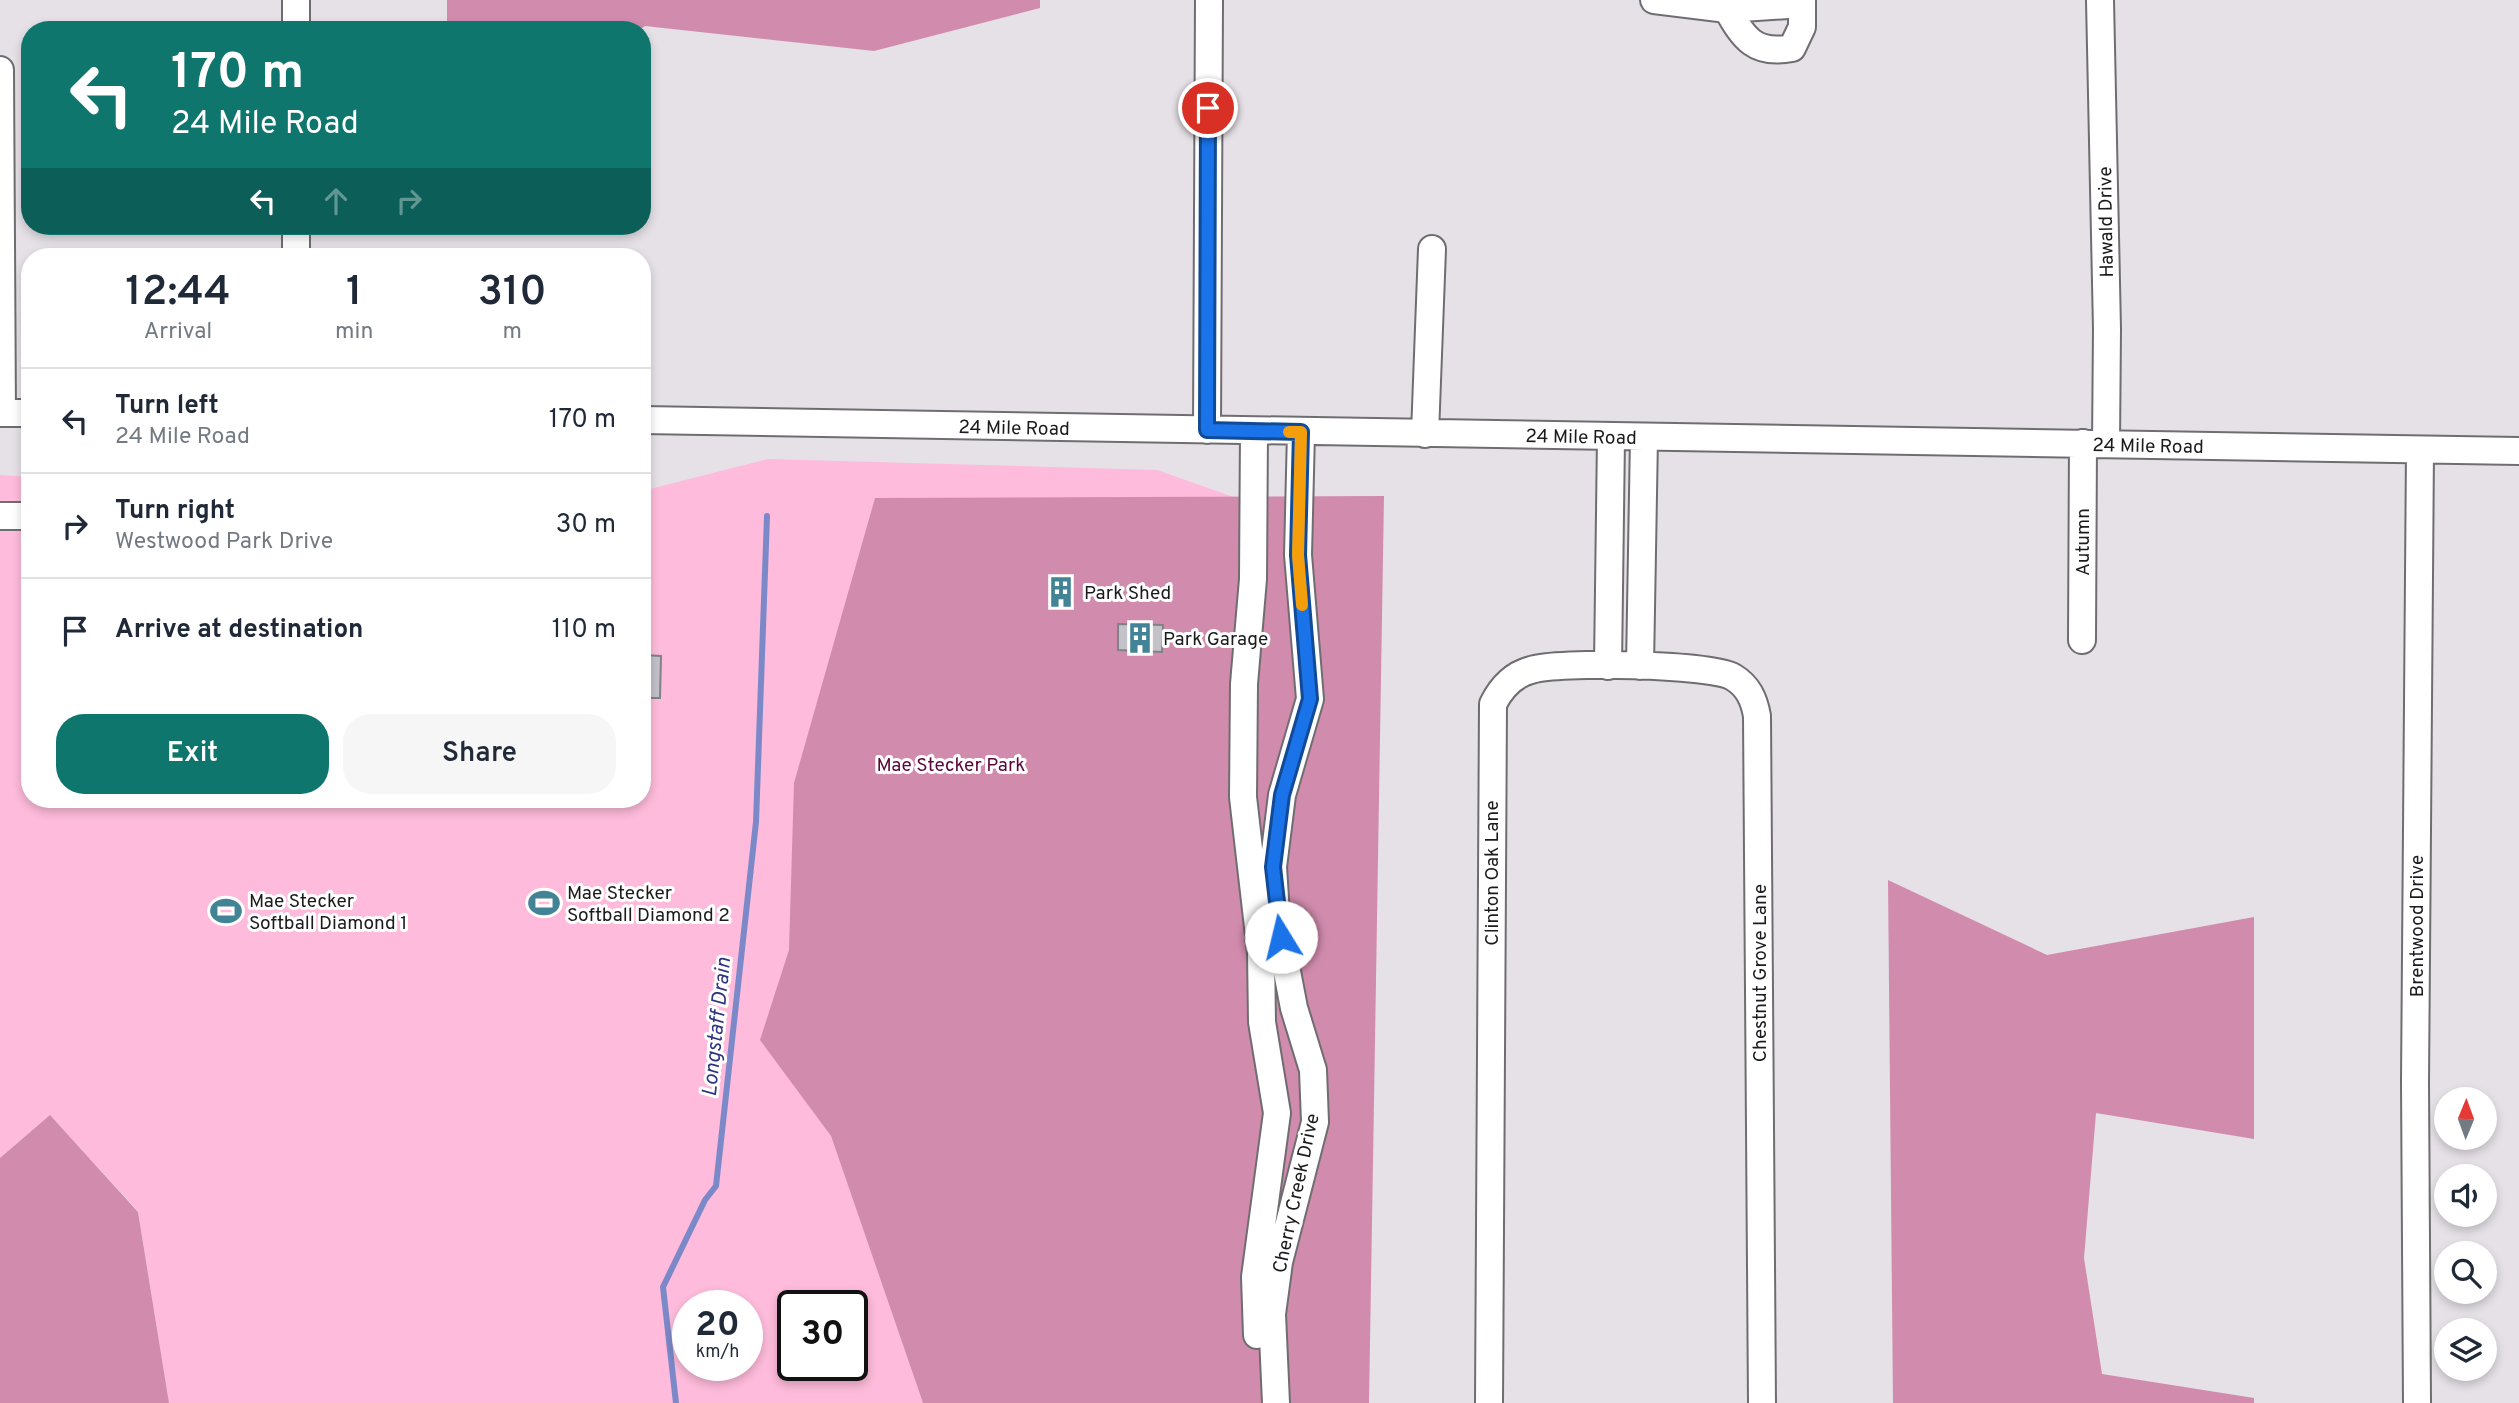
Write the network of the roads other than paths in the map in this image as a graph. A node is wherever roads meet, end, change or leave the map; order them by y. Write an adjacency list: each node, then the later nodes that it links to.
1 (296, 0): 7 (street)
2 (1209, 0): 13 (street)
3 (1654, 0): 6 (street)
4 (2099, 0): 19 (street, Hawald Drive)
5 (1802, 2): 6 (street); 6 (street)
6 (1727, 9)
7 (296, 21)
8 (0, 70): 10 (street)
9 (1432, 249): 16 (street)
10 (1, 413): 11 (street)
11 (21, 413)
12 (651, 420): 13 (street, 24 Mile Road)
13 (1207, 430): 14 (street, 24 Mile Road)
14 (1254, 431): 15 (street, 24 Mile Road); 24 (street, Cherry Creek Drive)
15 (1301, 432): 16 (street, 24 Mile Road); 25 (street, Cherry Creek Drive)
16 (1425, 434): 17 (street, 24 Mile Road)
17 (1611, 437): 18 (street, 24 Mile Road); 27 (street)
18 (1644, 438): 19 (street, 24 Mile Road); 28 (street)
19 (2094, 444): 20 (street, 24 Mile Road); 26 (street, Autumn)
20 (2420, 450): 21 (street, 24 Mile Road); 34 (street, Brentwood Drive)
21 (2519, 451)
22 (0, 516): 23 (street)
23 (21, 516)
24 (1253, 579): 25 (street); 29 (street, Cherry Creek Drive)
25 (1299, 579): 29 (street, Cherry Creek Drive)
26 (2082, 640)
27 (1608, 666): 28 (street, Chestnut Grove Lane); 32 (street, Clinton Oak Lane)
28 (1640, 666): 33 (street, Chestnut Grove Lane)
29 (1266, 904): 30 (street, Cherry Creek Drive); 31 (street, Cherry Creek Drive)
30 (1260, 1403)
31 (1276, 1403)
32 (1489, 1403)
33 (1762, 1403)
34 (2417, 1403)

